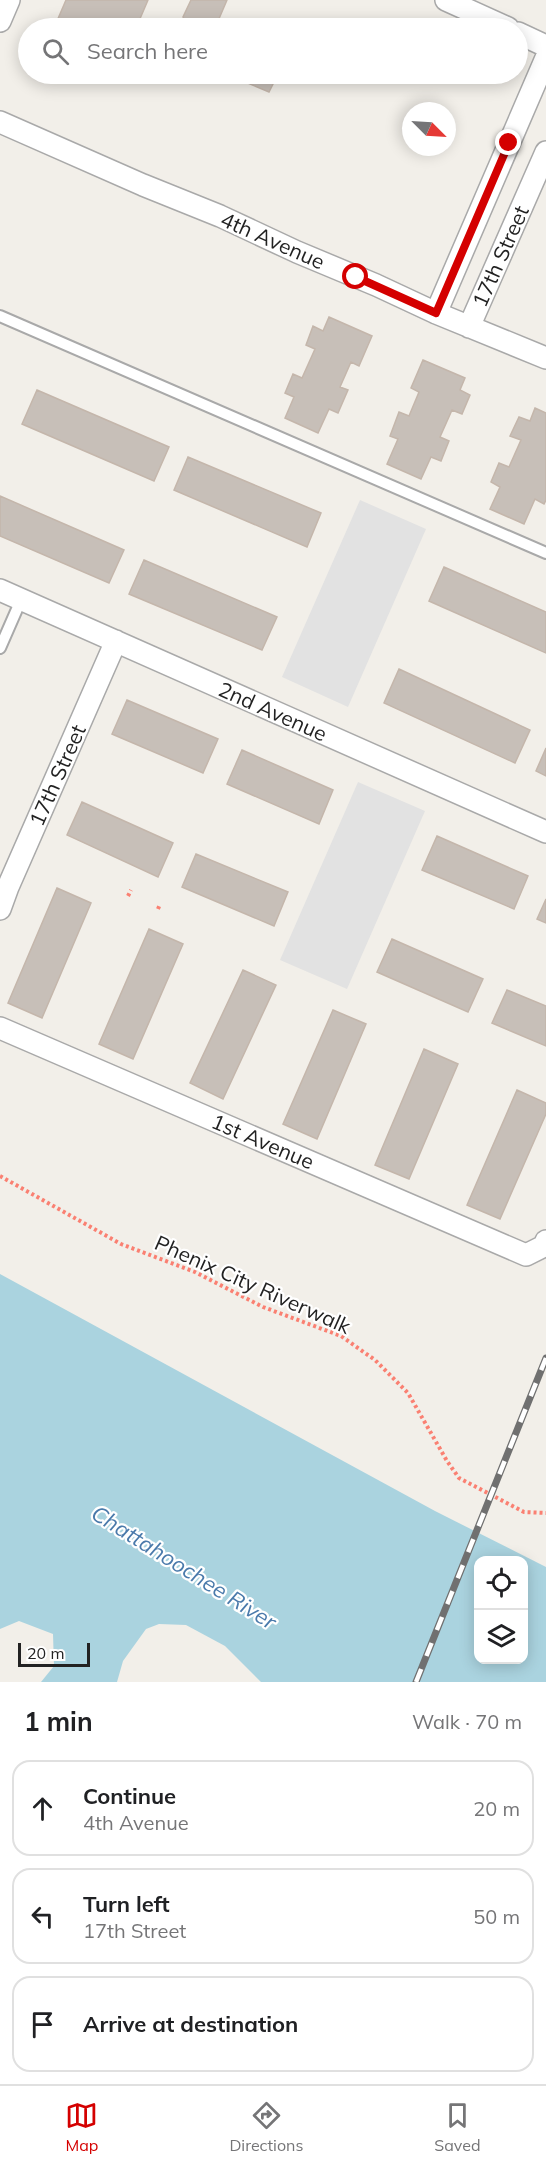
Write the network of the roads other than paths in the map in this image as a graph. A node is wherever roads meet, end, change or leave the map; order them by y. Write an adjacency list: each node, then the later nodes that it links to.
1 (9, 0): 4 (street)
2 (446, 0): 3 (street)
3 (486, 18)
4 (0, 21)
5 (528, 38): 6 (street)
6 (546, 46)
7 (546, 58): 10 (street, 17th Street)
8 (0, 122): 10 (street, 4th Avenue)
9 (546, 152): 12 (street, 17th Street)
10 (436, 313): 12 (street, 4th Avenue)
11 (0, 315): 14 (lane)
12 (469, 327): 13 (street, 4th Avenue)
13 (546, 358)
14 (546, 553)
15 (0, 591): 16 (street, 2nd Avenue)
16 (21, 600): 17 (street, 2nd Avenue); 18 (lane)
17 (116, 641): 19 (street, 2nd Avenue); 20 (street, 17th Street)
18 (0, 648)
19 (546, 832)
20 (0, 909)
21 (0, 1028): 22 (street, 1st Avenue)
22 (546, 1241)

